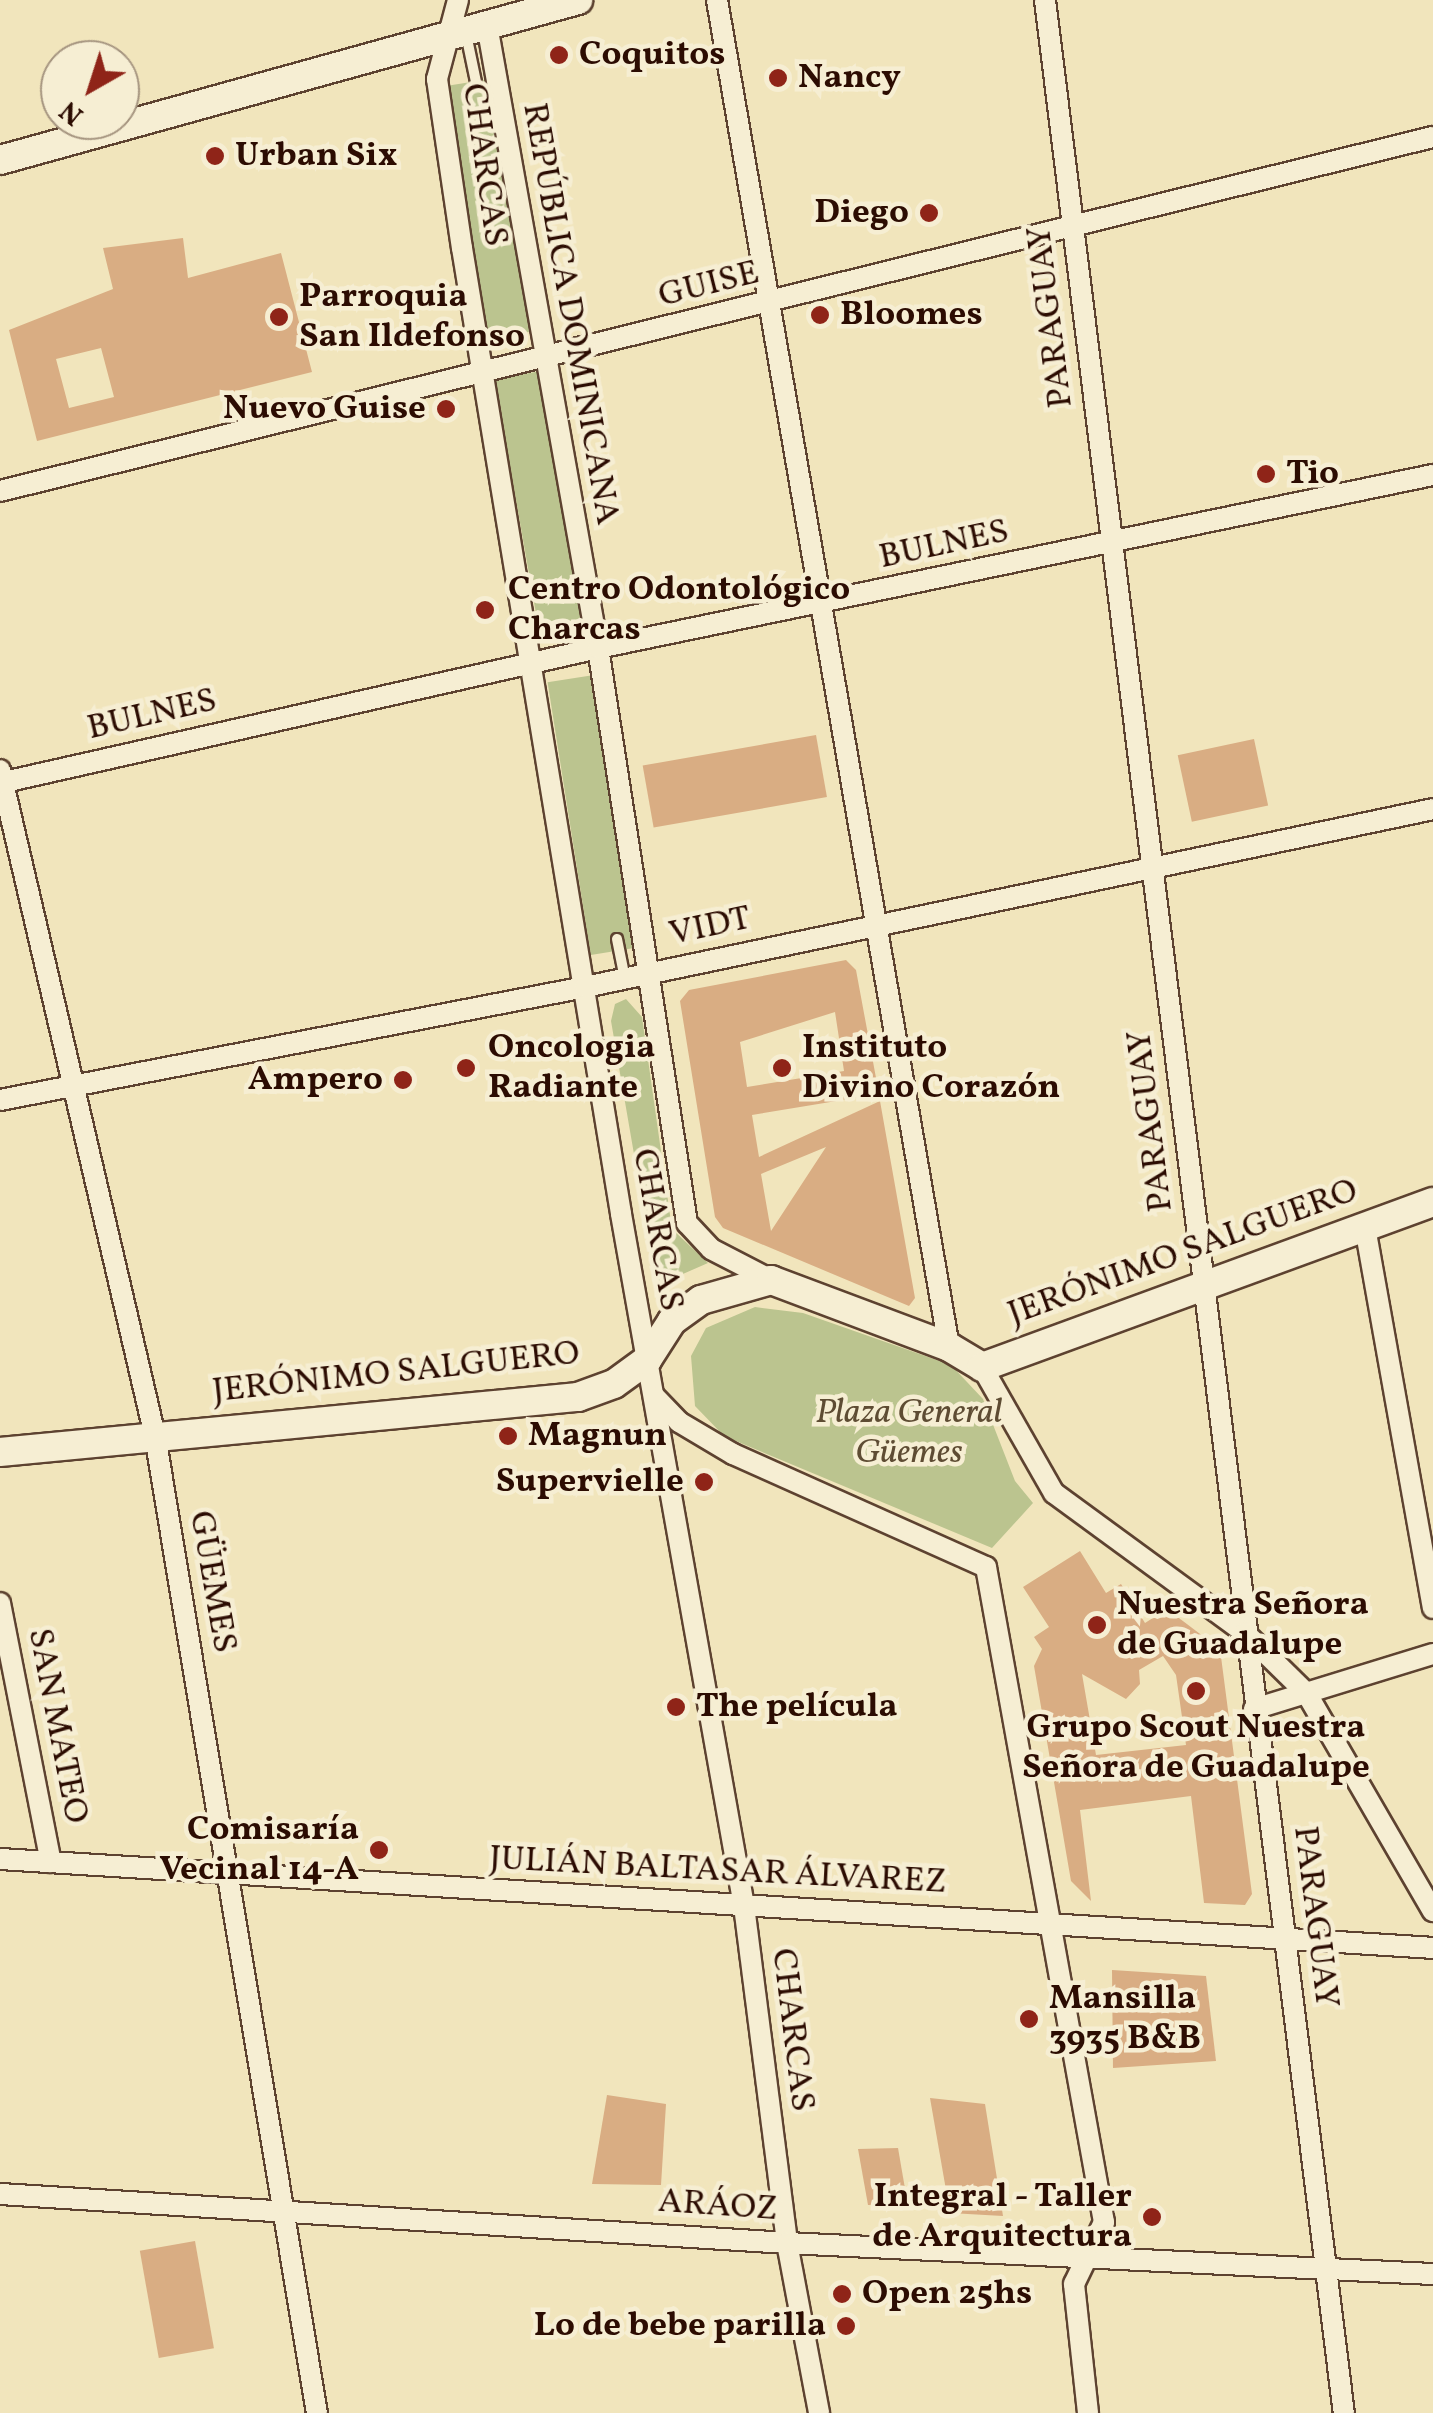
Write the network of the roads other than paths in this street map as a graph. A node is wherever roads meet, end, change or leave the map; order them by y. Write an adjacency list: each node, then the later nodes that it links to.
1 (458, 0): 5 (street, CHARCAS)
2 (578, 0): 5 (street)
3 (716, 0): 10 (street)
4 (1044, 0): 9 (street, PARAGUAY)
5 (465, 31): 6 (lane); 8 (street); 11 (street, REPÚBLICA DOMINICANA); 12 (street, CHARCAS)
6 (476, 82)
7 (1433, 138): 9 (street, GUISE)
8 (0, 160)
9 (1072, 225): 10 (street, GUISE); 15 (street, PARAGUAY)
10 (769, 304): 11 (street, GUISE); 16 (street)
11 (544, 358): 12 (street, GUISE); 17 (street, REPÚBLICA DOMINICANA)
12 (482, 373): 14 (street, GUISE); 18 (street, CHARCAS)
13 (1433, 474): 15 (street, BULNES)
14 (0, 491)
15 (1111, 541): 16 (street, BULNES); 21 (street, PARAGUAY)
16 (822, 605): 17 (street, BULNES); 22 (street)
17 (598, 648): 18 (street, BULNES); 24 (street, REPÚBLICA DOMINICANA)
18 (532, 662): 19 (street, BULNES); 26 (street, CHARCAS)
19 (1, 779): 27 (street, GÜEMES)
20 (1433, 809): 21 (street, VIDT)
21 (1152, 865): 22 (street, VIDT); 32 (street, PARAGUAY)
22 (875, 924): 24 (street, VIDT); 33 (street)
23 (617, 939): 25 (lane)
24 (650, 974): 25 (street, VIDT); 31 (street, REPÚBLICA DOMINICANA)
25 (625, 979): 26 (street, VIDT)
26 (585, 988): 27 (street, VIDT); 34 (street, CHARCAS)
27 (76, 1086): 28 (street, VIDT); 37 (street, GÜEMES)
28 (0, 1100)
29 (1433, 1202): 30 (street, JERÓNIMO SALGUERO)
30 (1365, 1227): 32 (street, JERÓNIMO SALGUERO); 40 (street)
31 (770, 1280): 33 (street, JERÓNIMO SALGUERO); 34 (street, JERÓNIMO SALGUERO)
32 (1203, 1285): 35 (street, JERÓNIMO SALGUERO); 41 (street, PARAGUAY)
33 (949, 1348): 35 (street, JERÓNIMO SALGUERO)
34 (647, 1360): 36 (street, CHARCAS); 37 (street, JERÓNIMO SALGUERO)
35 (982, 1368): 41 (street)
36 (654, 1395): 48 (street, CHARCAS); 50 (street)
37 (155, 1436): 38 (street, JERÓNIMO SALGUERO); 47 (street, GÜEMES)
38 (0, 1452)
39 (0, 1603): 46 (street, SAN MATEO)
40 (1433, 1608)
41 (1245, 1634): 43 (street); 44 (street, PARAGUAY)
42 (1433, 1654): 43 (street)
43 (1307, 1694): 44 (street); 49 (street)
44 (1254, 1710): 51 (street, PARAGUAY)
45 (0, 1859): 46 (street, JULIÁN BALTASAR ÁLVAREZ)
46 (51, 1862): 47 (street, JULIÁN BALTASAR ÁLVAREZ)
47 (229, 1875): 48 (street, JULIÁN BALTASAR ÁLVAREZ); 54 (street, GÜEMES)
48 (744, 1906): 50 (street, JULIÁN BALTASAR ÁLVAREZ); 55 (street, CHARCAS)
49 (1433, 1911)
50 (1052, 1924): 51 (street, JULIÁN BALTASAR ÁLVAREZ); 56 (street)
51 (1286, 1941): 52 (street, JULIÁN BALTASAR ÁLVAREZ); 57 (street, PARAGUAY)
52 (1433, 1948)
53 (0, 2194): 54 (street, ARÁOZ)
54 (284, 2210): 55 (street, ARÁOZ); 59 (street, GÜEMES)
55 (787, 2243): 56 (street, ARÁOZ); 60 (street, CHARCAS)
56 (1088, 2255): 57 (street, ARÁOZ); 61 (street)
57 (1326, 2267): 58 (street, ARÁOZ); 62 (street, PARAGUAY)
58 (1433, 2274)
59 (318, 2413)
60 (819, 2413)
61 (1088, 2413)
62 (1344, 2413)

